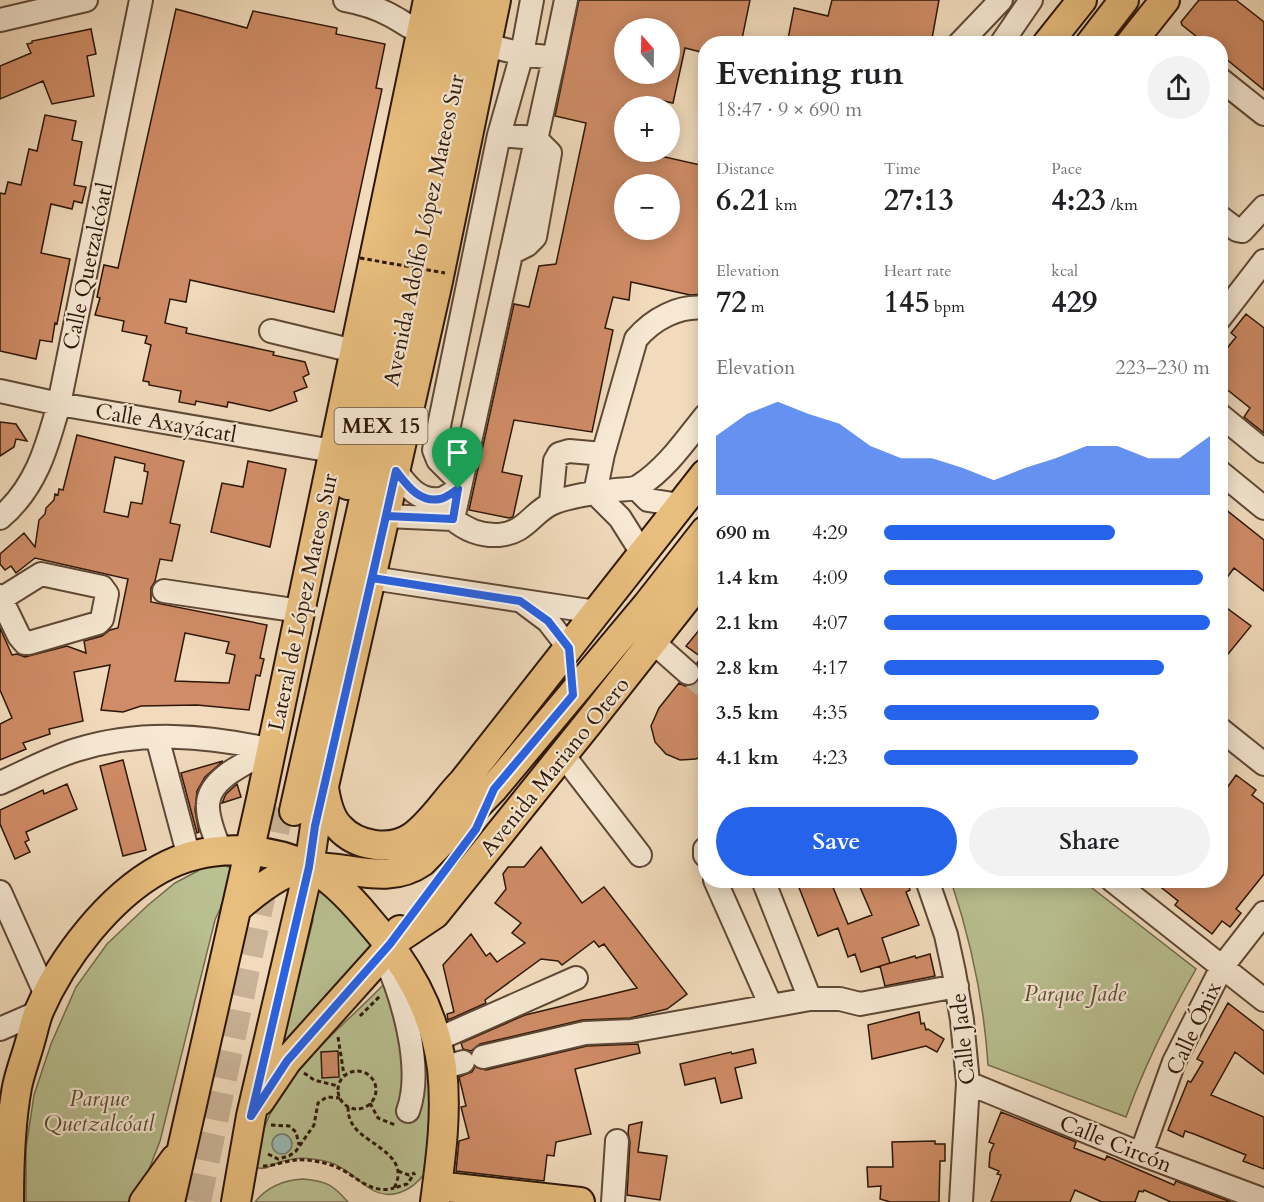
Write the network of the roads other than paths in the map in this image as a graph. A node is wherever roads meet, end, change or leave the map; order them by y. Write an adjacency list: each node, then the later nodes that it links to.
1 (86, 0): 15 (street)
2 (141, 0): 36 (street, Calle Quetzalcóatl)
3 (345, 0): 21 (street)
4 (428, 0): 21 (main road, Lateral de López Mateos Sur)
5 (449, 0): 21 (main road, Avenida Adolfo López Mateos Sur / MEX 15)
6 (471, 0): 21 (main road, Avenida Adolfo López Mateos Sur / MEX 15)
7 (496, 0): 21 (main road, Lateral de López Mateos Sur)
8 (532, 0): 22 (street)
9 (566, 0): 23 (street)
10 (1001, 0): 16 (street)
11 (1031, 0): 17 (street)
12 (1082, 0): 18 (main road)
13 (1124, 0): 19 (main road)
14 (1165, 0): 20 (main road)
15 (0, 20)
16 (967, 36)
17 (1006, 36)
18 (1053, 36)
19 (1096, 36)
20 (1136, 36)
21 (453, 39): 22 (street); 34 (main road, Lateral de López Mateos Sur); 42 (main road, Lateral de López Mateos Sur); 77 (main road, Avenida Adolfo López Mateos Sur / MEX 15)
22 (522, 54): 23 (street); 26 (street)
23 (554, 58): 27 (street)
24 (1228, 85): 25 (street)
25 (1264, 114)
26 (499, 135): 27 (street); 45 (street)
27 (535, 138): 45 (street)
28 (1264, 207): 29 (street)
29 (1228, 224)
30 (1264, 261): 31 (street)
31 (1228, 308)
32 (698, 309): 41 (street)
33 (271, 331): 34 (street)
34 (354, 351): 39 (main road, Lateral de López Mateos Sur)
35 (0, 392): 36 (street, Calle Axayácatl)
36 (58, 404): 39 (street, Calle Axayácatl); 52 (street, Calle Quetzalcóatl)
37 (1228, 422): 40 (street)
38 (698, 424): 46 (street)
39 (333, 451): 61 (main road, Lateral de López Mateos Sur)
40 (1264, 451)
41 (603, 454): 47 (street); 48 (street)
42 (396, 471): 45 (street); 51 (main road, Lateral de López Mateos Sur)
43 (1228, 479): 50 (street)
44 (698, 483): 49 (main road)
45 (459, 485): 53 (street)
46 (636, 488): 47 (street); 49 (street)
47 (596, 493): 48 (street); 55 (street)
48 (552, 503): 53 (street)
49 (680, 505): 55 (main road)
50 (1264, 508)
51 (386, 516): 53 (street); 56 (main road, Lateral de López Mateos Sur)
52 (0, 518)
53 (453, 519)
54 (698, 540): 60 (main road, Avenida Mariano Otero)
55 (649, 545): 62 (main road)
56 (372, 578): 59 (street); 75 (main road, Lateral de López Mateos Sur)
57 (698, 584): 63 (main road, Avenida Mariano Otero)
58 (164, 591): 61 (street)
59 (520, 601): 62 (street); 64 (street)
60 (647, 605): 66 (main road, Avenida Mariano Otero); 67 (main road)
61 (300, 611): 70 (main road, Lateral de López Mateos Sur)
62 (596, 612): 64 (main road)
63 (652, 642): 65 (street); 67 (main road, Avenida Mariano Otero)
64 (569, 648): 66 (main road); 73 (main road)
65 (688, 673)
66 (573, 695): 76 (main road, Avenida Mariano Otero)
67 (590, 722): 71 (main road, Avenida Mariano Otero)
68 (1228, 735): 72 (street)
69 (157, 737): 70 (street); 74 (street); 82 (street)
70 (271, 750): 77 (main road, Lateral de López Mateos Sur); 78 (street)
71 (563, 755): 81 (street); 91 (main road, Avenida Mariano Otero)
72 (1264, 764)
73 (463, 782): 75 (main road); 79 (main road)
74 (0, 783)
75 (324, 787): 77 (main road, Lateral de López Mateos Sur)
76 (494, 789): 79 (main road, Avenida Mariano Otero); 91 (main road, Avenida Mariano Otero)
77 (286, 816): 80 (main road, Lateral de López Mateos Sur); 83 (main road, Lateral de López Mateos Sur)
78 (220, 850): 80 (main road); 82 (main road)
79 (437, 850): 83 (main road, Avenida Mariano Otero)
80 (249, 851): 83 (main road); 89 (main road, Lateral de López Mateos Sur)
81 (640, 855)
82 (189, 857): 92 (main road)
83 (309, 867): 89 (main road, Avenida Mariano Otero); 91 (main road); 105 (main road, Lateral de López Mateos Sur)
84 (719, 888): 100 (street)
85 (766, 888): 97 (street)
86 (930, 888): 96 (street, Calle Jade)
87 (1122, 888): 94 (street)
88 (0, 892): 93 (street)
89 (236, 909): 107 (main road, Lateral de López Mateos Sur)
90 (1264, 913): 94 (street, Calle Ónix)
91 (386, 949): 102 (main road); 104 (street); 105 (main road, Avenida Mariano Otero)
92 (70, 956): 93 (street); 99 (main road)
93 (31, 962): 99 (street)
94 (1222, 967): 98 (street); 108 (street, Calle Ónix)
95 (576, 978): 102 (street)
96 (957, 986): 97 (street); 103 (street, Calle Jade)
97 (810, 999): 100 (street)
98 (1264, 1000)
99 (43, 1005): 101 (street); 111 (main road)
100 (771, 1006): 102 (street)
101 (0, 1029)
102 (456, 1057): 109 (main road)
103 (968, 1083): 108 (street, Calle Circón); 117 (street, Calle Jade)
104 (408, 1111)
105 (261, 1117): 114 (main road, Lateral de López Mateos Sur)
106 (617, 1141): 116 (street)
107 (181, 1150): 112 (main road); 113 (main road, Lateral de López Mateos Sur)
108 (1141, 1154): 110 (street, Calle Circón)
109 (437, 1186): 115 (main road)
110 (1264, 1200)
111 (9, 1202)
112 (144, 1202)
113 (170, 1202)
114 (236, 1202)
115 (580, 1202)
116 (613, 1202)
117 (961, 1202)

